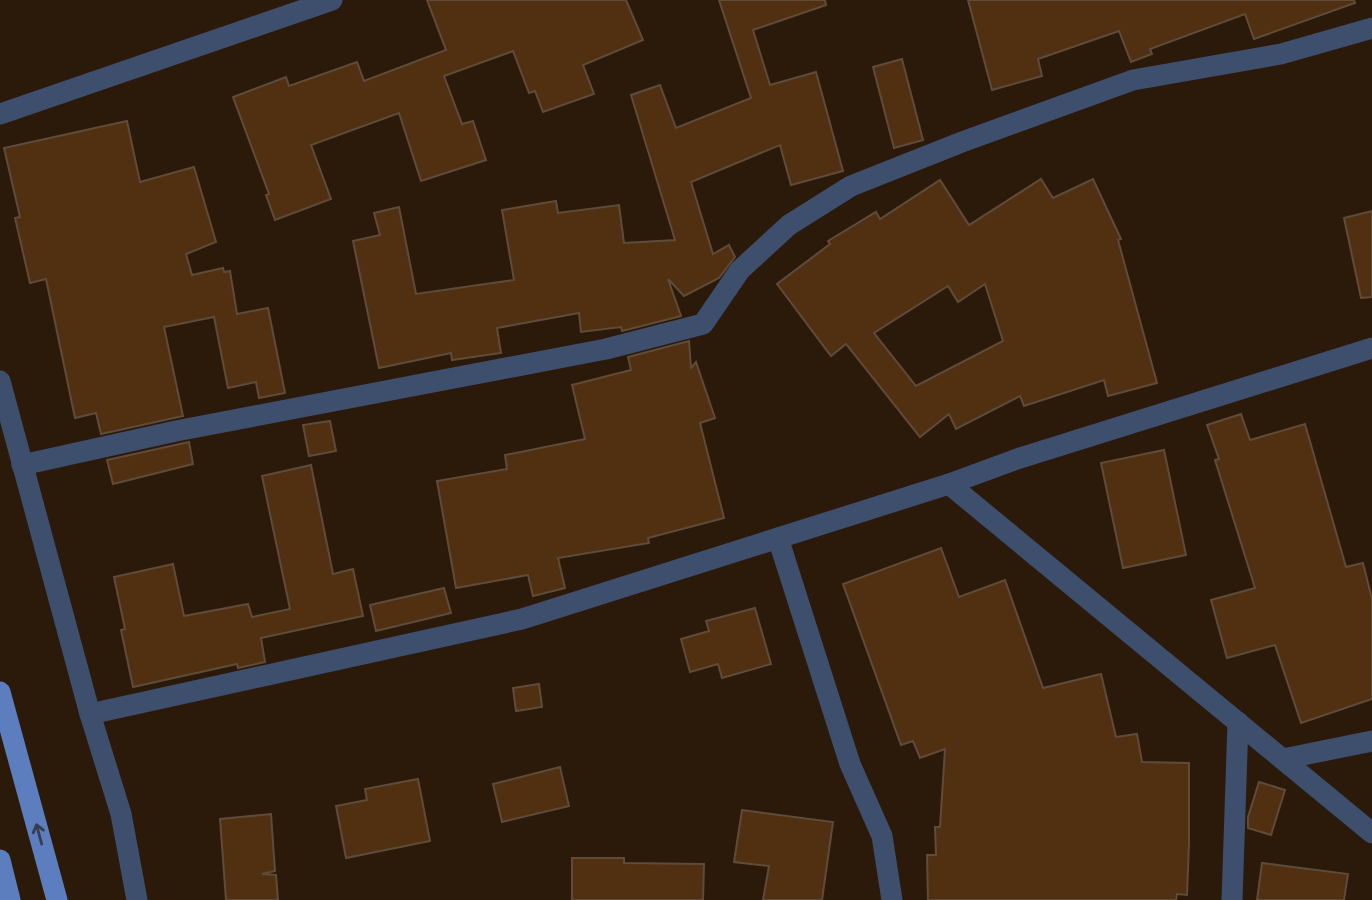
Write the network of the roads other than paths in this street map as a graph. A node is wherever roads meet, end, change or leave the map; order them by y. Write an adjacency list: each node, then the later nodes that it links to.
1 (332, 0): 3 (street)
2 (1372, 28): 6 (street)
3 (0, 114)
4 (1372, 348): 7 (street)
5 (0, 381): 6 (street)
6 (22, 465): 10 (street)
7 (949, 484): 8 (street); 11 (street)
8 (778, 538): 10 (street); 19 (street)
9 (0, 692): 17 (main road, one-way to 9)
10 (90, 714): 18 (street)
11 (1238, 722): 13 (street); 20 (street)
12 (1372, 741): 13 (street)
13 (1283, 759): 14 (street)
14 (1372, 833)
15 (0, 860): 16 (main road)
16 (10, 900)
17 (57, 900)
18 (137, 900)
19 (892, 900)
20 (1232, 900)

